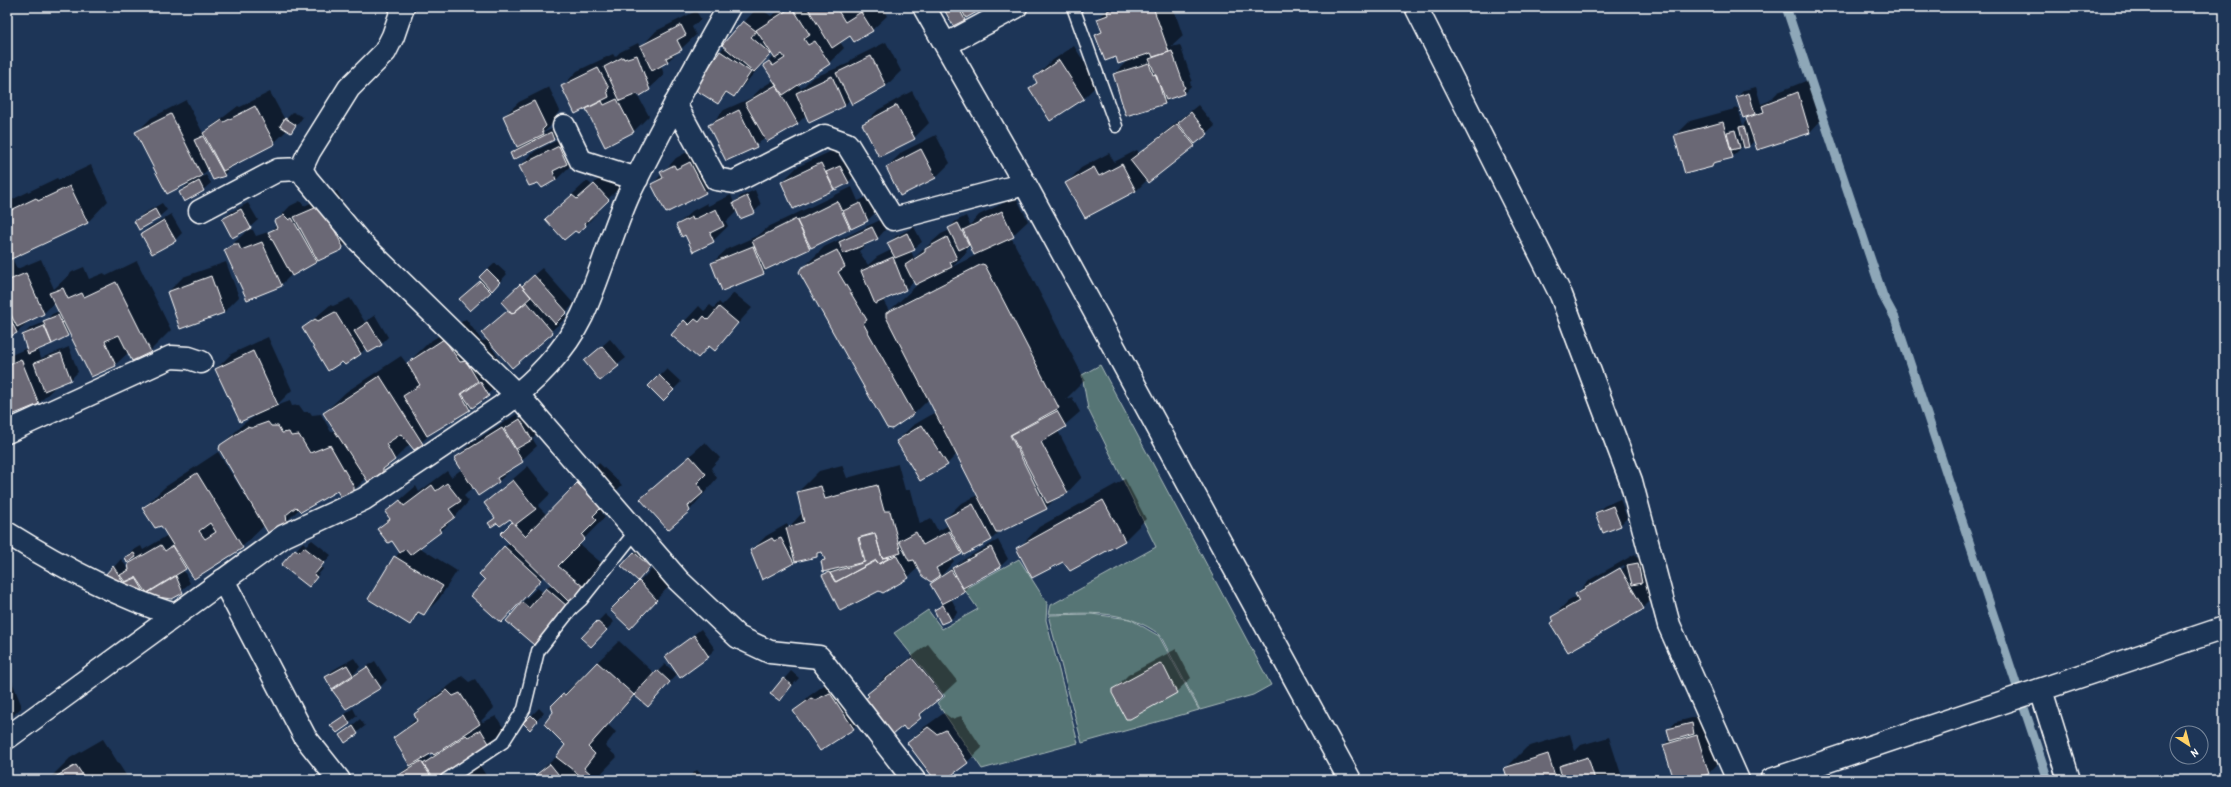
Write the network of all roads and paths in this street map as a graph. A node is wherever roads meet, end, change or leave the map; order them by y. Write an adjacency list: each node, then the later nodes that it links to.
1 (403, 7): 11 (street)
2 (729, 7): 8 (street)
3 (924, 7): 7 (street)
4 (1016, 7): 7 (street)
5 (1073, 7): 10 (lane)
6 (1416, 7): 29 (street)
7 (947, 44): 13 (street)
8 (675, 104): 12 (street); 13 (street)
9 (564, 126): 12 (street)
10 (1116, 126)
11 (301, 169): 14 (street); 16 (street)
12 (637, 179): 16 (street)
13 (1025, 184): 28 (street)
14 (200, 211)
15 (201, 362): 17 (street)
16 (516, 396): 18 (street); 20 (street)
17 (7, 432)
18 (636, 531): 26 (lane); 27 (street)
19 (7, 533): 21 (street)
20 (223, 580): 21 (street); 25 (street)
21 (176, 615): 24 (street)
22 (2224, 628): 23 (street)
23 (2041, 690): 30 (street); 31 (street)
24 (7, 738)
25 (339, 780)
26 (446, 780)
27 (914, 780)
28 (1350, 780)
29 (1738, 780)
30 (1771, 780)
31 (2069, 780)

